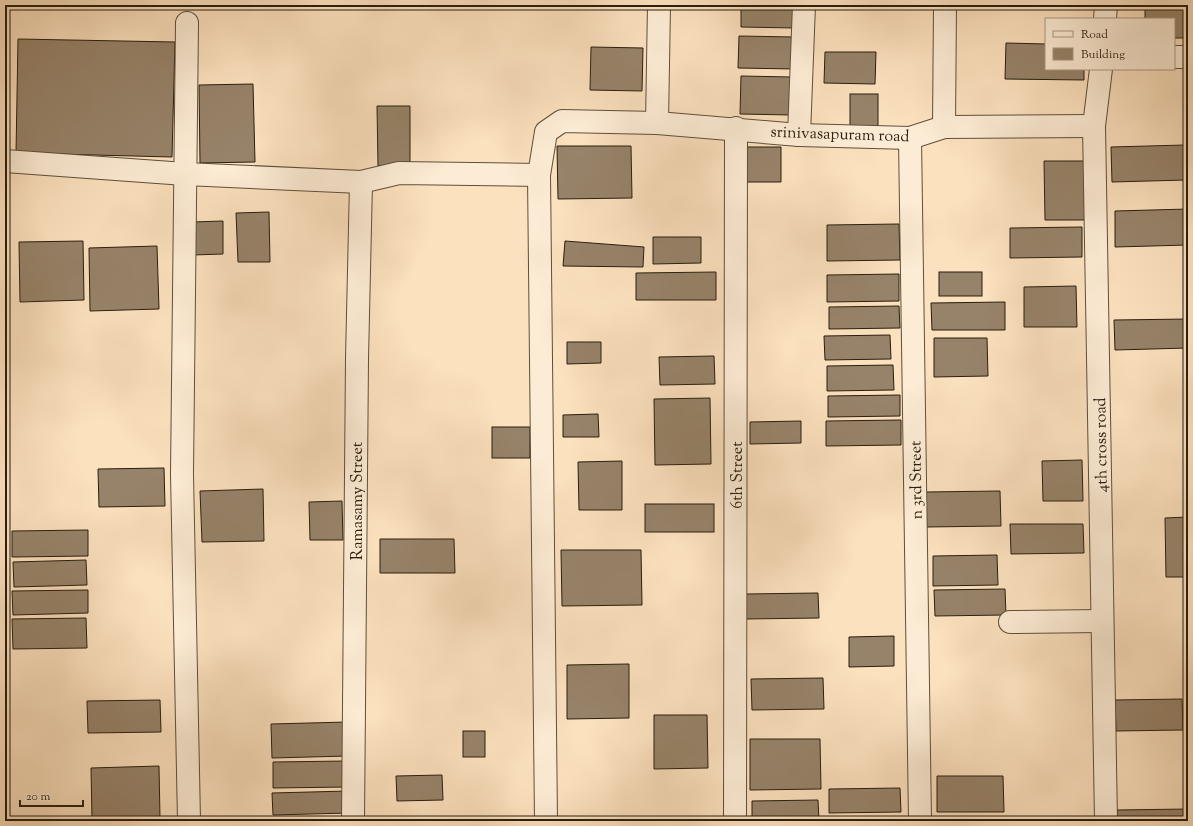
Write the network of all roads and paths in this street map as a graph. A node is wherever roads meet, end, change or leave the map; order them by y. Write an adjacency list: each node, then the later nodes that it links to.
1 (659, 5): 10 (street)
2 (804, 5): 14 (street)
3 (945, 5): 12 (street)
4 (1106, 5): 5 (street)
5 (1105, 18)
6 (187, 23): 17 (street)
7 (1175, 57): 8 (street)
8 (1188, 57)
9 (1101, 70): 11 (street, 4th cross road)
10 (657, 123): 13 (street, srinivasapuram road); 18 (street, srinivasapuram road)
11 (1094, 126): 12 (street, srinivasapuram road); 20 (street, 4th cross road)
12 (944, 127): 15 (street, srinivasapuram road)
13 (736, 128): 14 (street, srinivasapuram road); 25 (street, 6th Street)
14 (799, 134): 15 (street, srinivasapuram road)
15 (910, 138): 26 (street, n 3rd Street)
16 (5, 161): 17 (street)
17 (185, 174): 19 (street); 22 (street)
18 (539, 175): 19 (street); 24 (street, srinivasapuram road)
19 (361, 182): 23 (street, Ramasamy Street)
20 (1102, 621): 21 (street); 27 (street, 4th cross road)
21 (1010, 622)
22 (189, 821)
23 (353, 821)
24 (546, 821)
25 (736, 821)
26 (920, 821)
27 (1106, 821)

